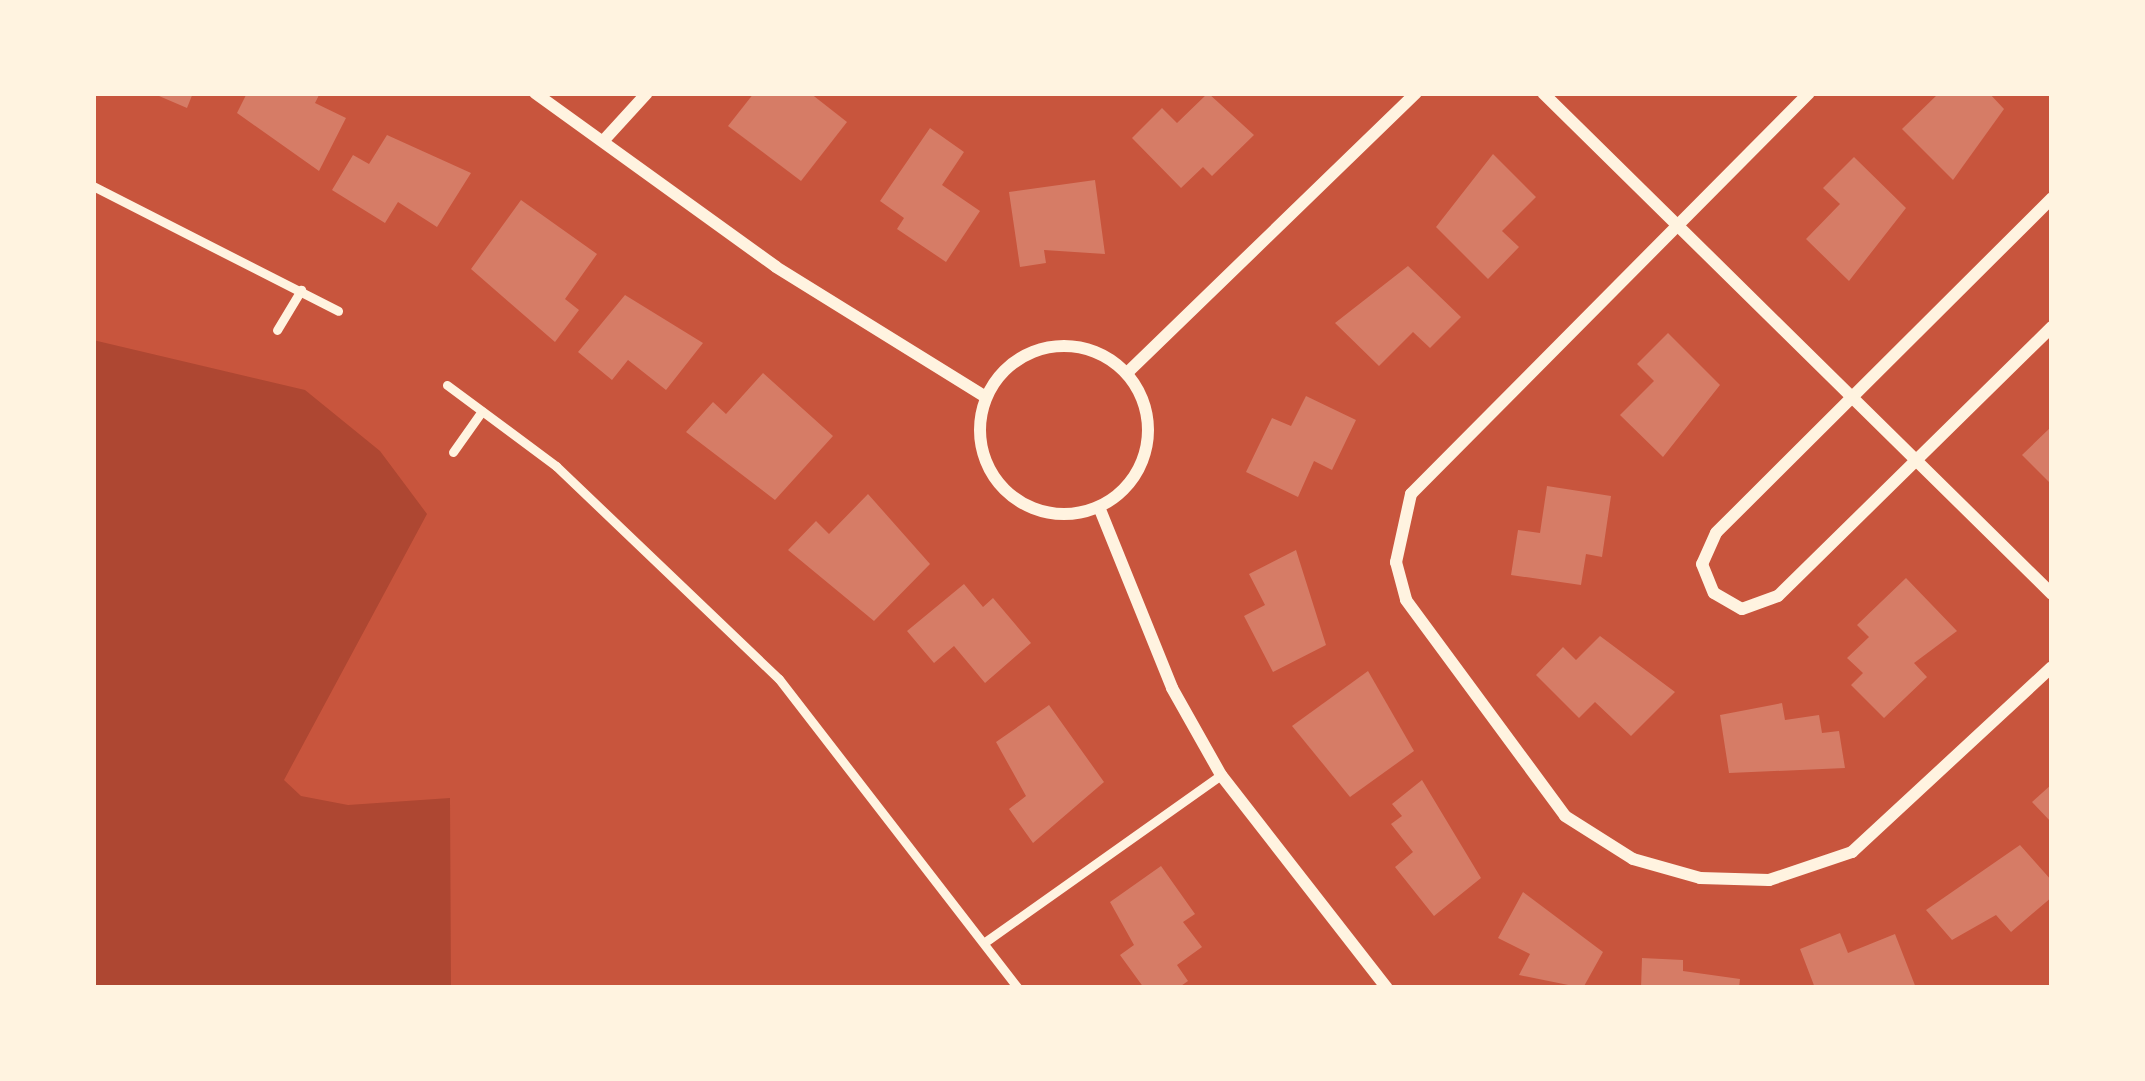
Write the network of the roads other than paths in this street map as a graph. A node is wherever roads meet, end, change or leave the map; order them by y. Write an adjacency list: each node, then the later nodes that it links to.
1 (535, 93): 6 (street)
2 (647, 93): 6 (street)
3 (1416, 93): 14 (street)
4 (1544, 93): 9 (street)
5 (1809, 93): 9 (street)
6 (605, 139): 16 (street)
7 (93, 186): 10 (lane)
8 (2052, 198): 17 (street)
9 (1676, 225): 17 (street); 23 (street)
10 (301, 290): 11 (lane); 13 (lane)
11 (338, 311)
12 (2052, 327): 20 (street)
13 (277, 330)
14 (1127, 373): 16 (street); 21 (street)
15 (447, 385): 18 (lane)
16 (986, 397): 21 (street)
17 (1847, 400): 20 (street); 20 (street)
18 (482, 411): 19 (lane); 25 (lane)
19 (453, 452)
20 (1913, 467): 22 (street)
21 (1099, 507): 24 (street)
22 (2052, 594)
23 (2052, 668)
24 (1221, 775): 25 (lane); 27 (street)
25 (985, 941): 26 (lane)
26 (1018, 988)
27 (1387, 988)

